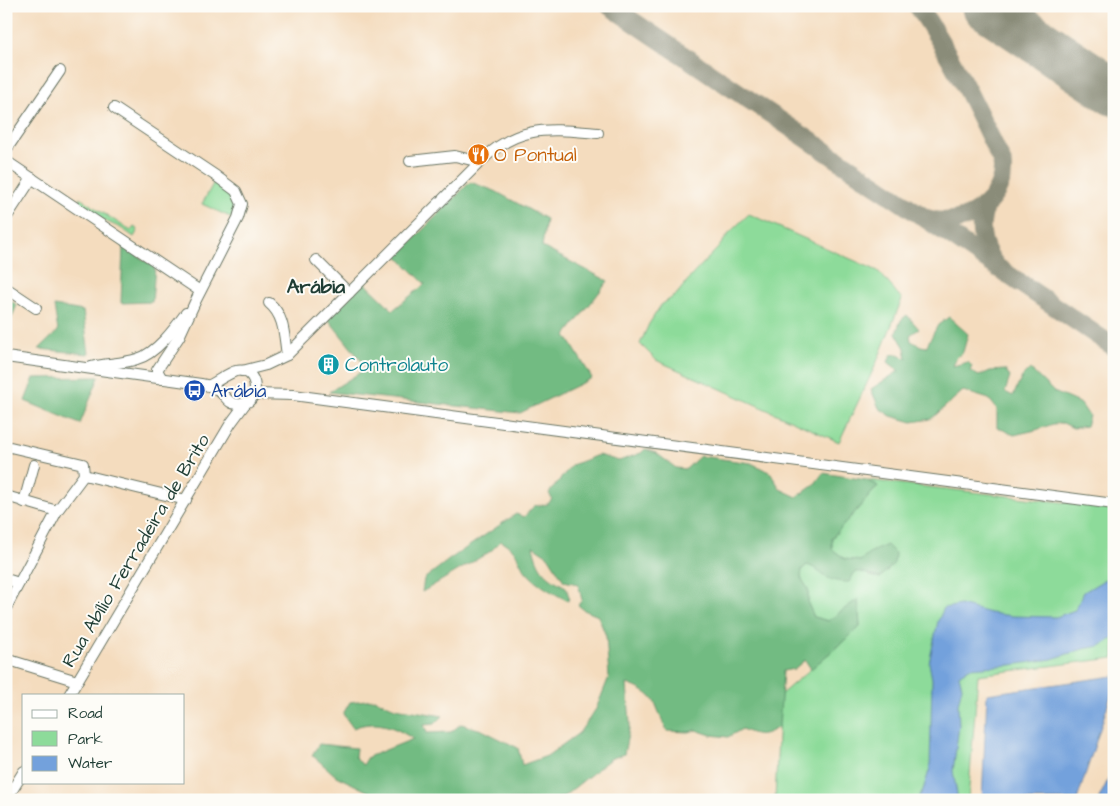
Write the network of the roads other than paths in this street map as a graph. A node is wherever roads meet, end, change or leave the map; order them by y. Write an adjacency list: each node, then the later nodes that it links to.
1 (60, 71): 4 (street)
2 (114, 108): 13 (street)
3 (598, 133): 7 (street)
4 (6, 150)
5 (6, 161): 8 (street)
6 (410, 161): 7 (street)
7 (480, 162): 12 (street)
8 (32, 178): 9 (street); 13 (street)
9 (6, 218)
10 (316, 260): 12 (street)
11 (6, 288): 15 (street)
12 (349, 293): 16 (street)
13 (198, 296): 19 (street); 22 (street)
14 (269, 303): 16 (street)
15 (36, 308)
16 (287, 356): 18 (street)
17 (6, 357): 19 (street)
18 (266, 365): 20 (street); 24 (street)
19 (86, 368): 22 (street)
20 (242, 371): 21 (street); 24 (street)
21 (226, 377): 23 (street); 25 (street)
22 (162, 379): 23 (street)
23 (208, 386): 25 (street)
24 (255, 386): 26 (street); 34 (street)
25 (228, 399): 26 (street); 27 (street, Rua Abílio Ferradeira de Brito)
26 (245, 404): 27 (street, Rua Abílio Ferradeira de Brito)
27 (231, 423): 32 (street, Rua Abílio Ferradeira de Brito)
28 (6, 446): 30 (street)
29 (34, 465): 33 (street)
30 (84, 475): 32 (street); 35 (street)
31 (6, 496): 33 (street)
32 (186, 500): 40 (street, Rua Abílio Ferradeira de Brito)
33 (24, 502): 35 (street)
34 (1114, 504)
35 (58, 511): 37 (street)
36 (6, 579): 37 (street)
37 (19, 584): 38 (street)
38 (6, 608)
39 (6, 660): 40 (street)
40 (78, 681): 41 (street, Rua Abílio Ferradeira de Brito)
41 (70, 694)
42 (22, 774): 43 (street)
43 (6, 800)

